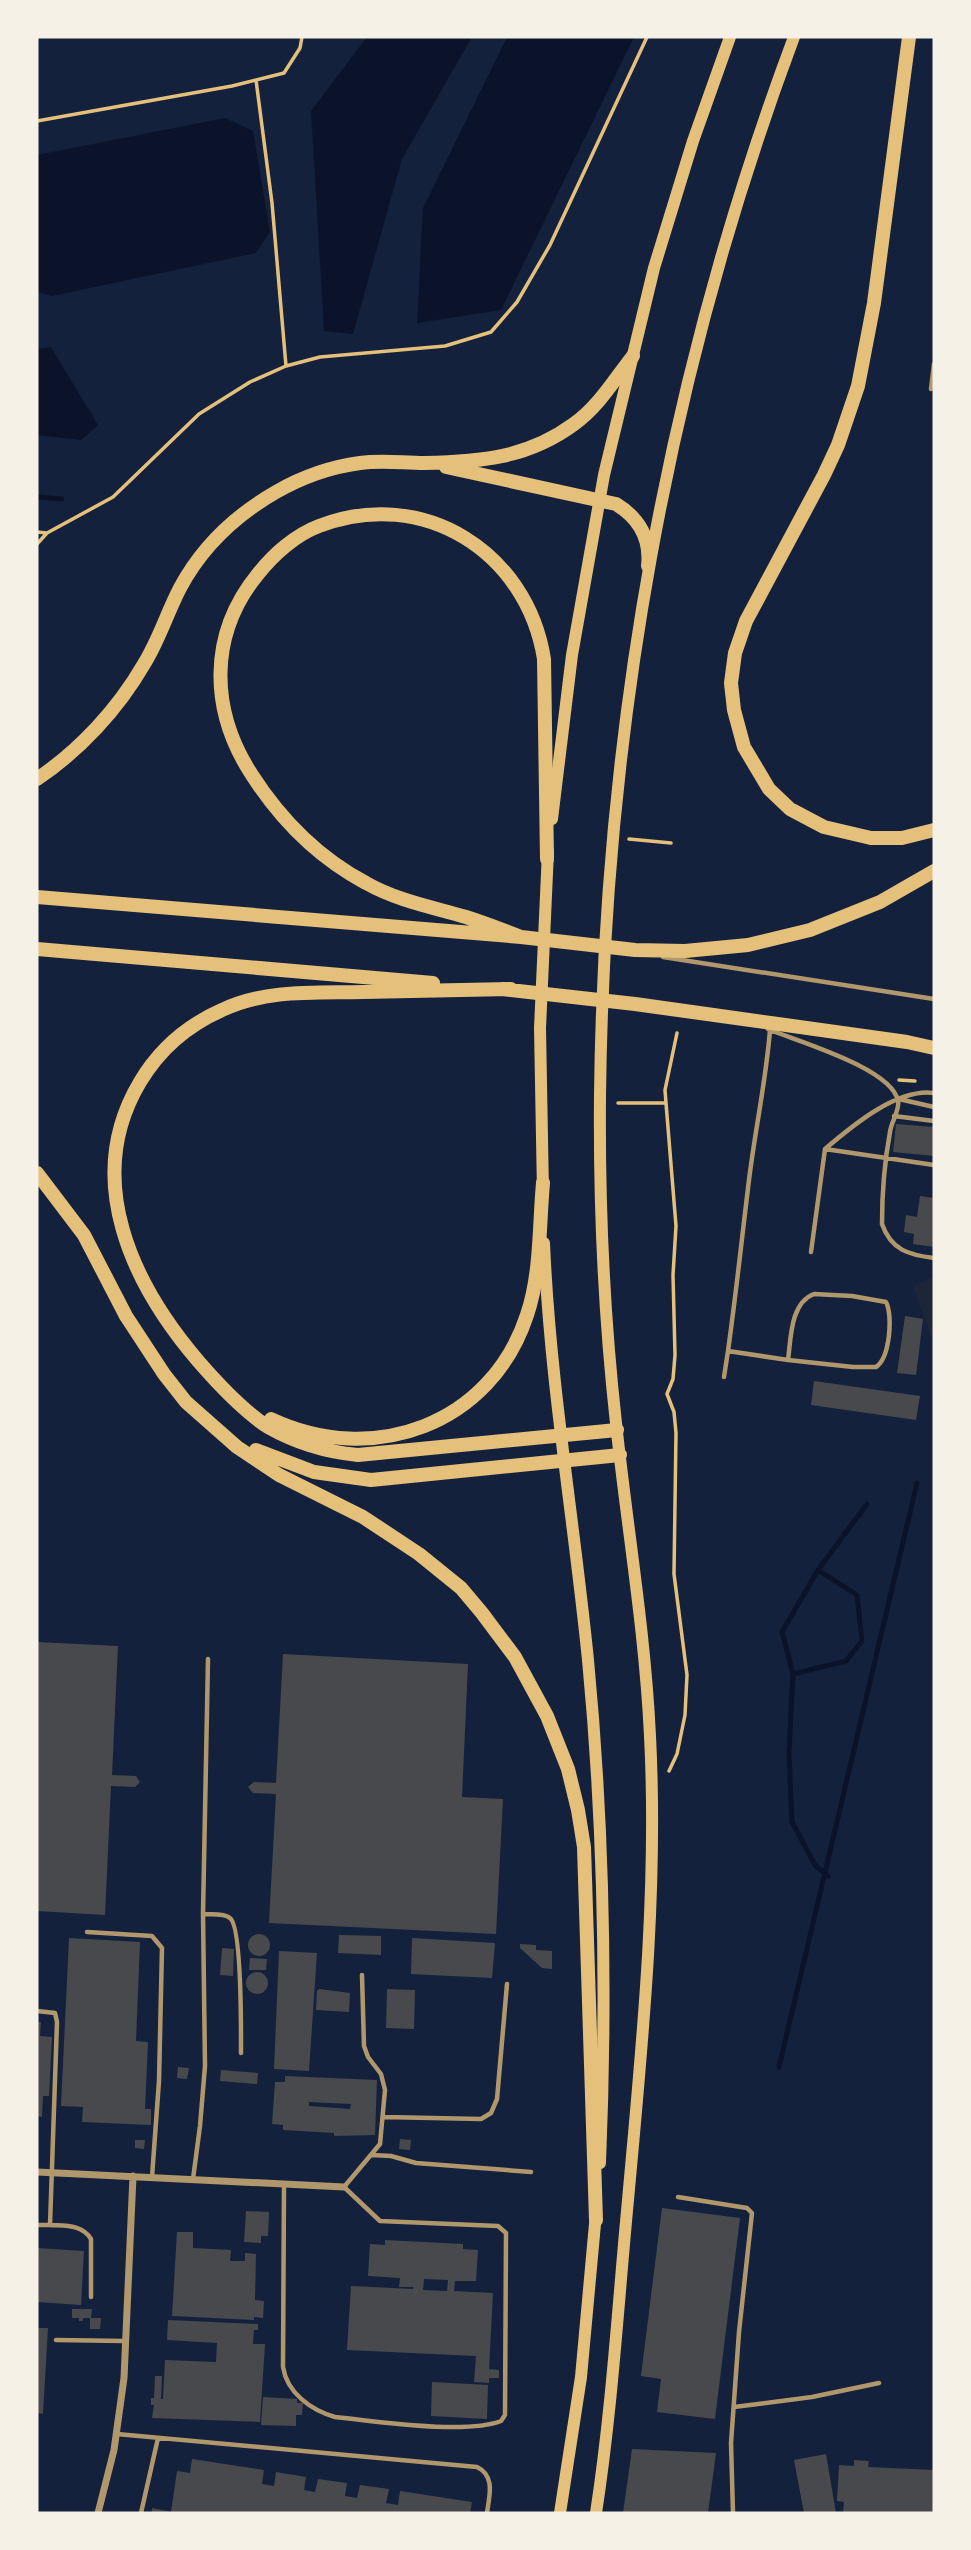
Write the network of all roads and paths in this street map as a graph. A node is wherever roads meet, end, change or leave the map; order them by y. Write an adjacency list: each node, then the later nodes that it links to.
1 (302, 37): 6 (path)
2 (647, 37): 10 (path)
3 (730, 37): 8 (main road)
4 (794, 37): 17 (main road)
5 (909, 37): 19 (main road)
6 (256, 80): 7 (path); 10 (path)
7 (37, 121)
8 (633, 356): 12 (main road); 13 (main road)
9 (934, 364): 11 (lane)
10 (286, 366): 15 (path)
11 (931, 389)
12 (424, 463): 13 (main road); 18 (main road)
13 (599, 499): 17 (main road); 22 (main road)
14 (37, 532): 15 (path)
15 (47, 533): 16 (path)
16 (37, 544)
17 (648, 566): 54 (main road)
18 (37, 779)
19 (934, 830)
20 (629, 839): 21 (path)
21 (671, 843)
22 (547, 859): 25 (main road); 47 (main road)
23 (934, 870): 27 (main road)
24 (37, 897): 25 (main road)
25 (521, 937): 27 (main road)
26 (37, 949): 28 (main road)
27 (635, 950): 29 (lane)
28 (511, 989): 30 (main road); 52 (main road)
29 (934, 999)
30 (751, 1021): 31 (lane); 33 (main road)
31 (770, 1030): 37 (lane); 50 (lane)
32 (677, 1032): 39 (path)
33 (907, 1042): 34 (lane); 35 (main road)
34 (934, 1042)
35 (934, 1048)
36 (934, 1093): 37 (lane)
37 (898, 1099): 40 (lane); 41 (lane); 43 (lane)
38 (618, 1103): 39 (path)
39 (666, 1104): 60 (path)
40 (934, 1107)
41 (894, 1116): 42 (lane); 44 (lane)
42 (934, 1121)
43 (825, 1149): 44 (lane); 48 (lane)
44 (887, 1158): 45 (lane); 49 (lane)
45 (934, 1165)
46 (37, 1173): 55 (main road)
47 (543, 1183): 52 (main road); 56 (main road)
48 (811, 1252)
49 (934, 1258)
50 (728, 1351): 51 (lane); 53 (lane)
51 (788, 1360): 51 (lane)
52 (208, 1373): 56 (main road)
53 (724, 1377)
54 (617, 1430): 56 (main road); 57 (main road)
55 (221, 1431): 58 (main road); 78 (main road)
56 (559, 1436): 58 (main road)
57 (620, 1455): 58 (main road); 92 (main road)
58 (563, 1462): 78 (main road)
59 (208, 1660): 61 (lane)
60 (669, 1771)
61 (203, 1914): 66 (lane); 74 (lane)
62 (87, 1932): 73 (lane)
63 (362, 1975): 67 (lane)
64 (507, 1984): 67 (lane)
65 (37, 2011): 71 (lane)
66 (241, 2053)
67 (383, 2117): 68 (lane)
68 (371, 2155): 70 (lane); 76 (lane)
69 (37, 2172): 71 (street)
70 (531, 2172)
71 (51, 2173): 72 (street); 80 (lane)
72 (133, 2176): 73 (street); 83 (street)
73 (152, 2177): 74 (street)
74 (193, 2179): 75 (street)
75 (284, 2184): 76 (street); 76 (lane)
76 (344, 2187)
77 (678, 2197): 85 (lane)
78 (596, 2220): 91 (main road)
79 (37, 2225): 80 (lane)
80 (50, 2225): 81 (lane)
81 (91, 2297)
82 (56, 2340): 83 (lane)
83 (125, 2342): 86 (street)
84 (879, 2383): 85 (lane)
85 (734, 2407): 93 (lane)
86 (117, 2434): 87 (lane); 88 (street)
87 (158, 2438): 89 (lane); 90 (lane)
88 (98, 2513)
89 (141, 2513)
90 (487, 2513)
91 (560, 2513)
92 (596, 2513)
93 (733, 2513)

